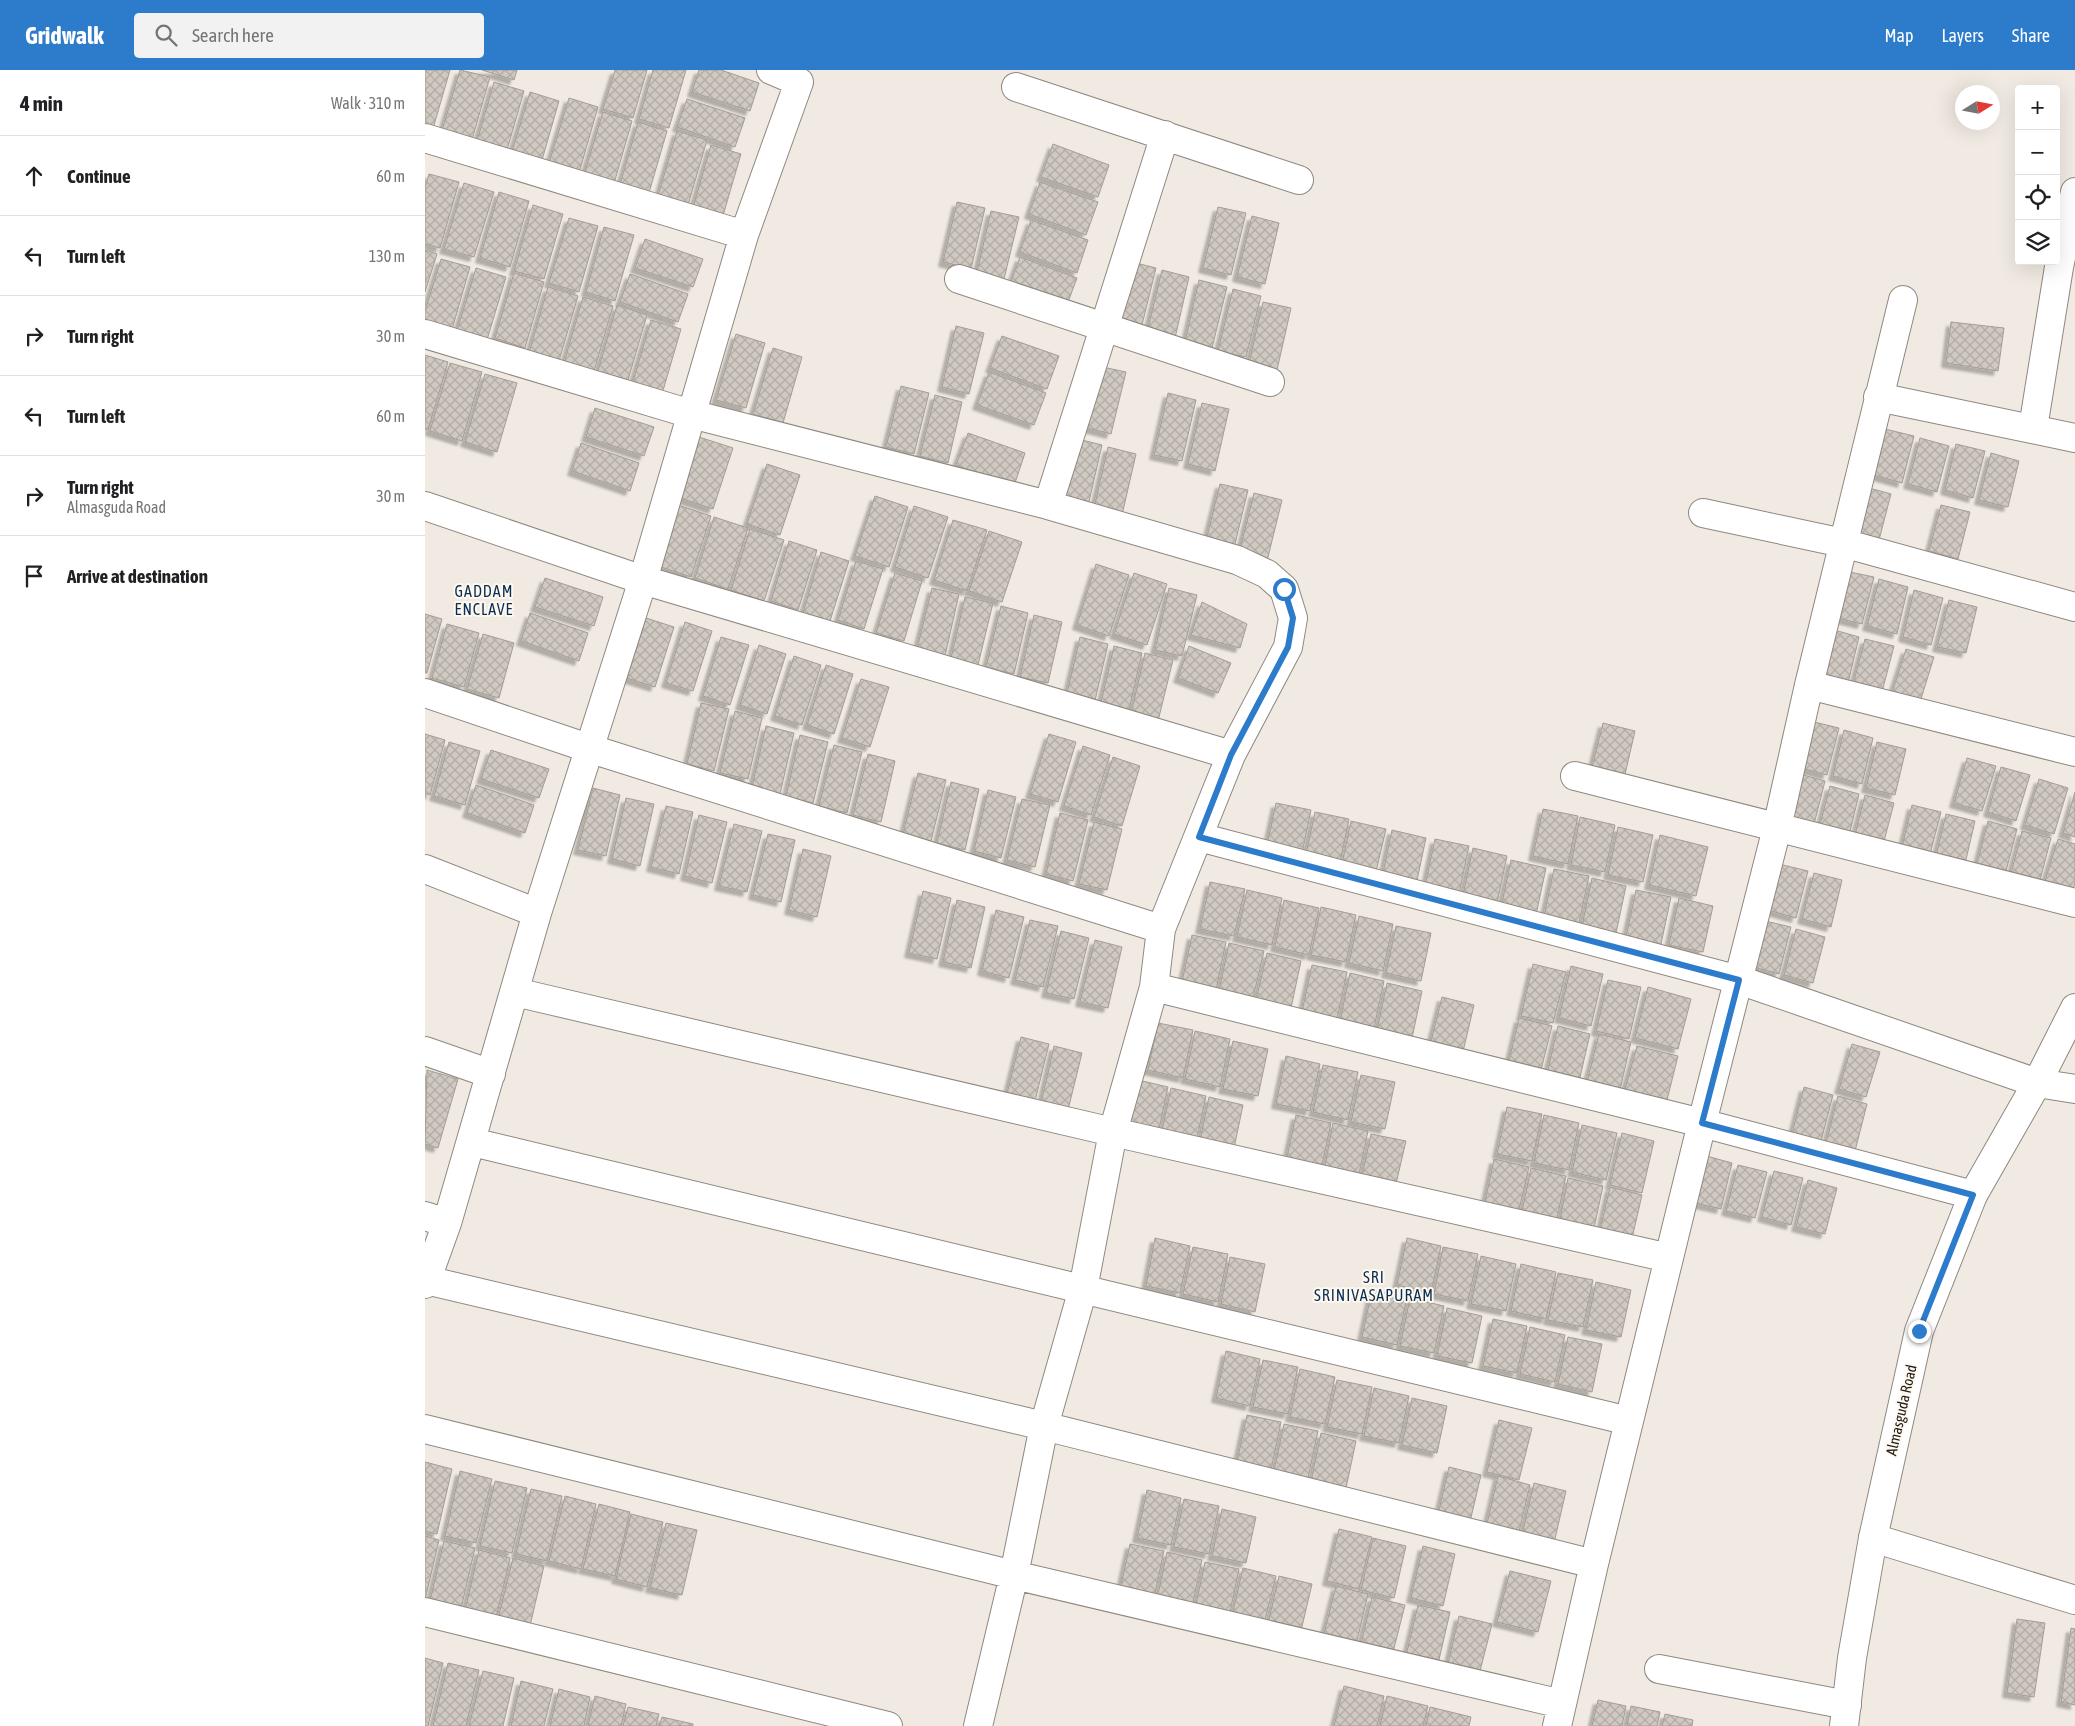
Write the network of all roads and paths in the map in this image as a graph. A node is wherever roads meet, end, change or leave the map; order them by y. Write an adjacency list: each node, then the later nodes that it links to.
1 (771, 70): 7 (street)
2 (1016, 87): 3 (street)
3 (1165, 135): 5 (street); 10 (street)
4 (425, 138): 7 (street)
5 (1299, 180)
6 (2075, 192): 15 (street)
7 (743, 235): 14 (street)
8 (959, 279): 10 (street)
9 (1903, 300): 13 (street)
10 (1105, 326): 12 (street); 17 (street)
11 (425, 334): 14 (street)
12 (1270, 382)
13 (1878, 397): 15 (street); 20 (street)
14 (691, 414): 17 (street); 21 (street)
15 (2033, 428): 16 (street)
16 (2075, 438)
17 (1048, 504): 27 (street)
18 (425, 506): 21 (street)
19 (1703, 513): 20 (street)
20 (1843, 543): 22 (street); 23 (street)
21 (643, 580): 25 (street); 27 (street)
22 (2075, 607)
23 (1809, 685): 26 (street); 29 (street)
24 (425, 694): 25 (street)
25 (588, 748): 33 (street); 34 (street)
26 (2075, 752)
27 (1231, 755): 30 (street)
28 (1575, 776): 29 (street)
29 (1777, 828): 32 (street); 35 (street)
30 (1199, 837): 34 (street); 35 (street)
31 (425, 869): 33 (street)
32 (2075, 903)
33 (537, 913): 37 (street)
34 (1161, 929): 36 (street)
35 (1739, 980): 41 (street); 43 (street)
36 (1155, 987): 43 (street); 44 (street)
37 (515, 992): 40 (street); 44 (street)
38 (2075, 1008): 41 (street, Almasguda Road)
39 (425, 1051): 40 (street)
40 (491, 1074): 45 (street)
41 (2037, 1083): 42 (street); 46 (street, Almasguda Road)
42 (2075, 1089)
43 (1702, 1123): 46 (street); 48 (street)
44 (1113, 1132): 48 (street); 50 (street)
45 (472, 1142): 47 (street); 50 (street)
46 (1973, 1195): 54 (street, Almasguda Road)
47 (436, 1219): 49 (street)
48 (1669, 1258): 51 (street)
49 (426, 1282): 52 (street)
50 (1083, 1289): 51 (street); 52 (street)
51 (1629, 1421): 55 (street)
52 (1043, 1426): 55 (street); 56 (street)
53 (425, 1429): 56 (street)
54 (1873, 1538): 57 (street); 61 (street, Almasguda Road)
55 (1594, 1564): 60 (street)
56 (1014, 1575): 60 (street); 63 (street)
57 (2075, 1600)
58 (425, 1612): 62 (street)
59 (1659, 1669): 61 (street)
60 (1559, 1715)
61 (1846, 1716)
62 (888, 1726)
63 (978, 1726)

